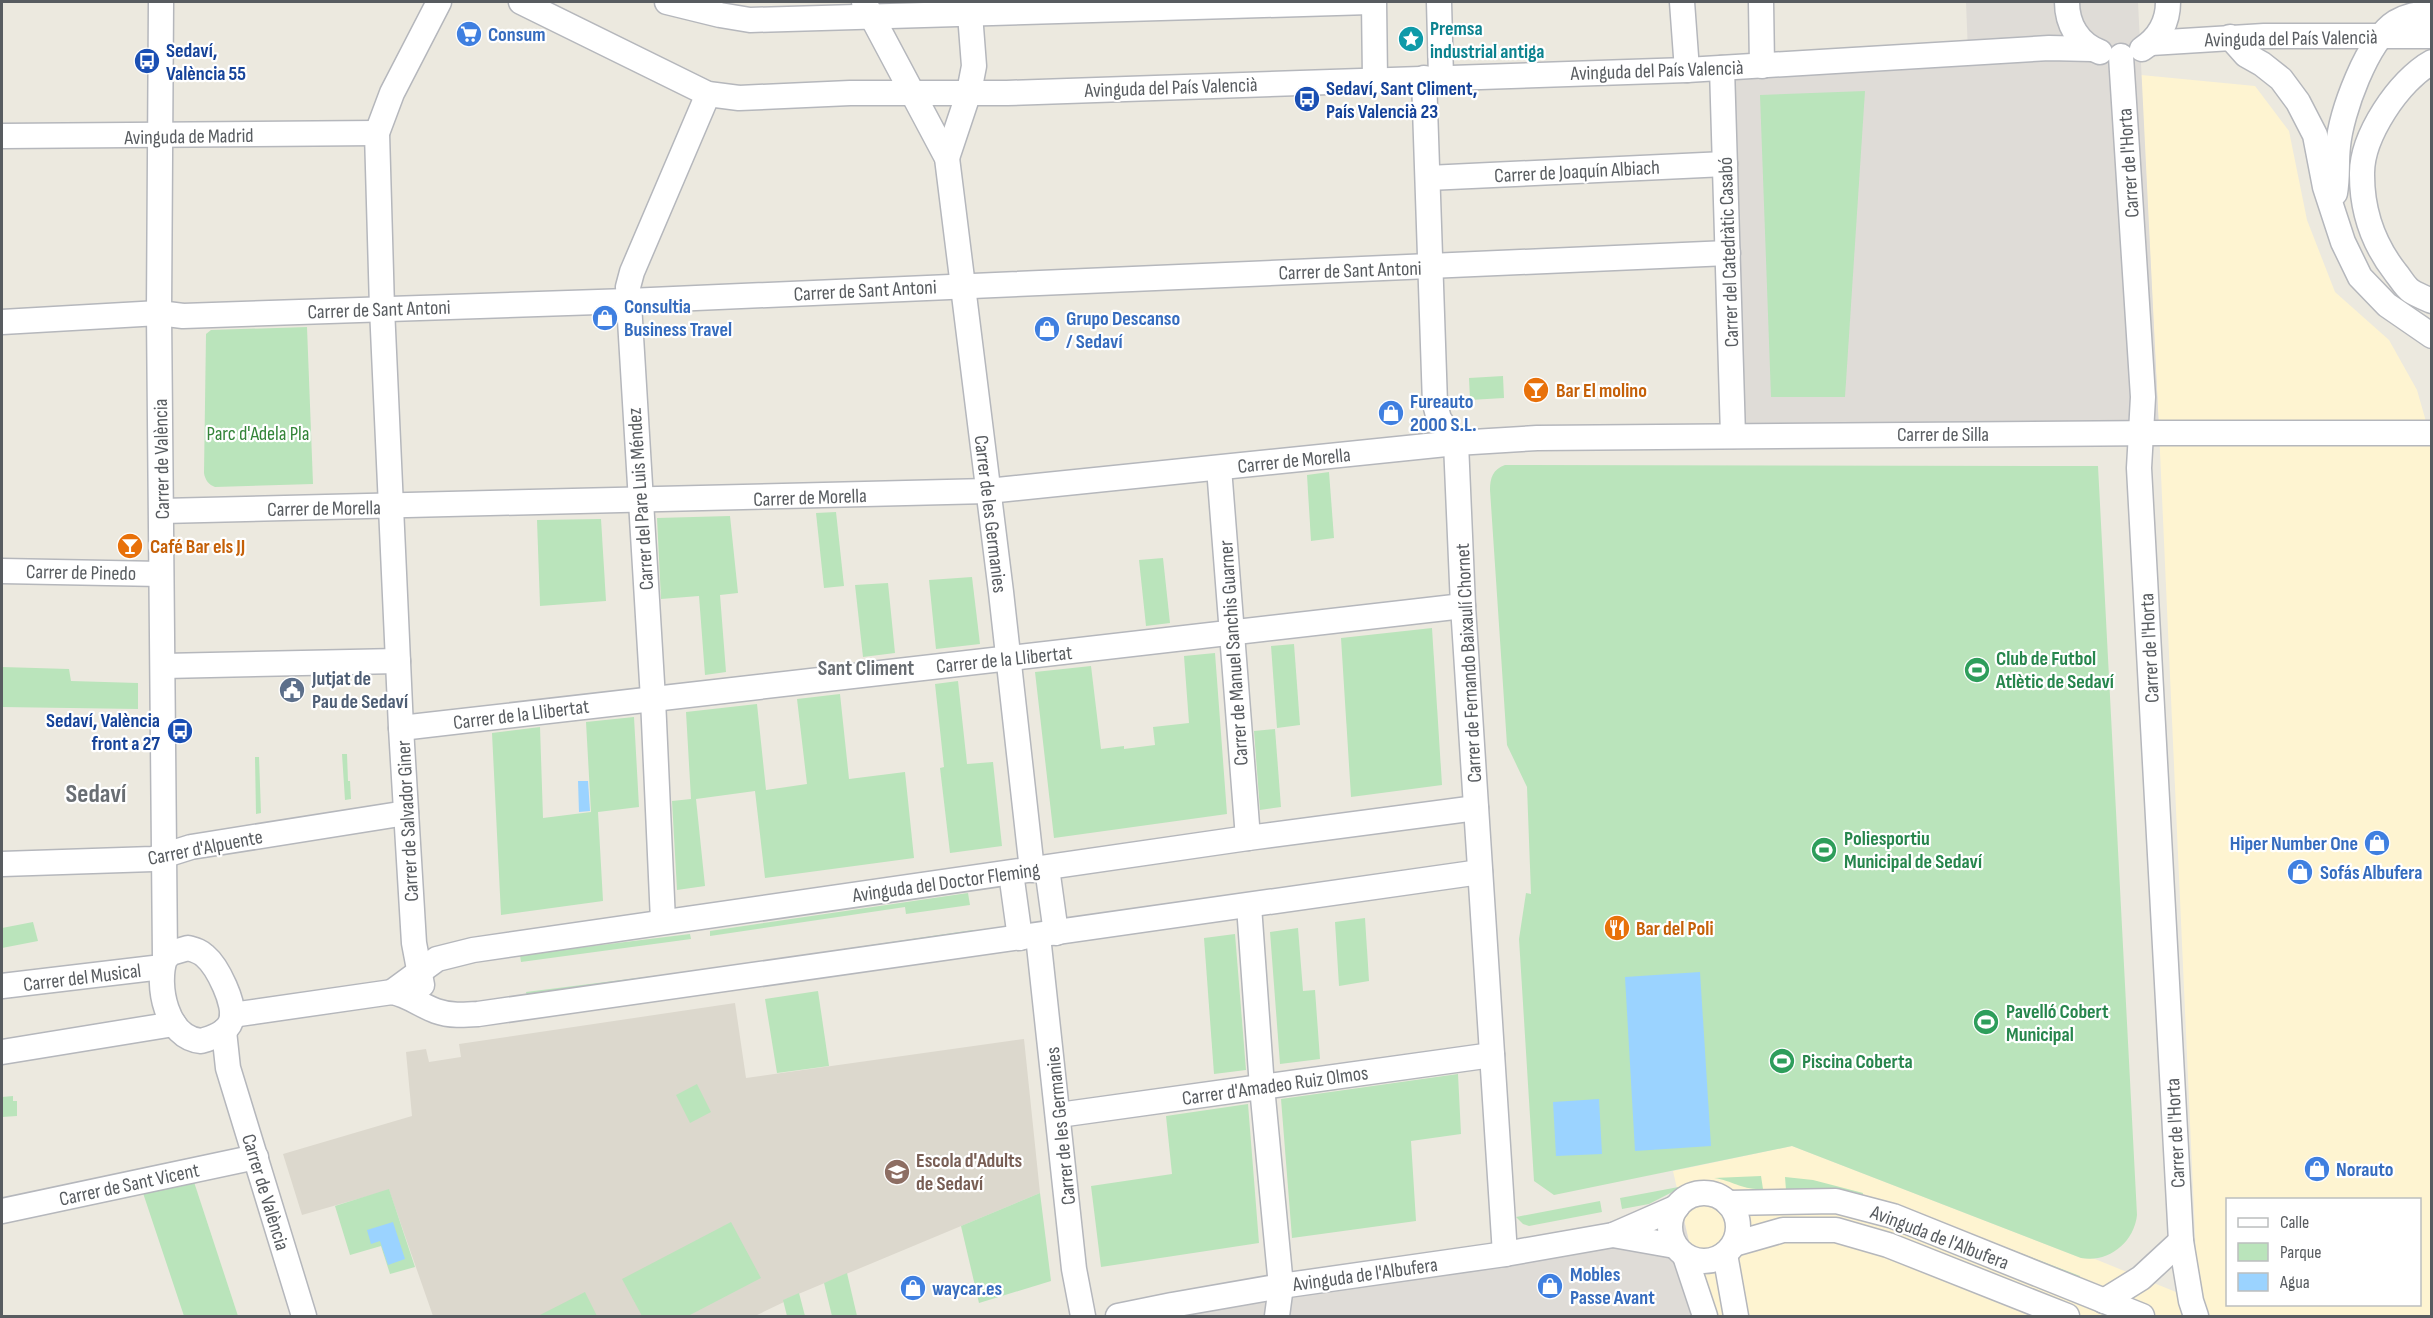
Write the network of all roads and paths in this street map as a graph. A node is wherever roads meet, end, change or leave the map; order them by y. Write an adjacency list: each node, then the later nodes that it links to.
1 (161, 2): 31 (street, Carrer de València)
2 (439, 2): 29 (street, Carrer de Salvador Giner)
3 (521, 2): 28 (street, Avinguda del País Valencià)
4 (667, 2): 11 (street)
5 (1372, 2): 13 (street); 25 (street)
6 (1440, 2): 24 (street)
7 (1682, 2): 23 (street)
8 (1761, 2): 21 (street)
9 (2067, 2): 18 (street)
10 (2168, 2): 17 (street)
11 (867, 9): 13 (street); 26 (street)
12 (2432, 13): 14 (street)
13 (970, 14): 27 (street)
14 (2380, 36): 15 (street, Avinguda del País Valencià); 16 (street, Avinguda del País Valencià); 35 (street)
15 (2432, 36)
16 (2230, 37): 17 (street, Avinguda del País Valencià); 35 (street)
17 (2151, 43): 19 (street)
18 (2092, 49): 19 (street, Avinguda del País Valencià); 21 (street, Avinguda del País Valencià)
19 (2121, 56): 45 (street, Carrer de l'Horta)
20 (2432, 62): 40 (street)
21 (1762, 66): 22 (street, Avinguda del País Valencià)
22 (1722, 68): 23 (street, Avinguda del País Valencià); 33 (street, Carrer del Catedràtic Casabó)
23 (1687, 70): 24 (street, Avinguda del País Valencià)
24 (1432, 78): 25 (street, Avinguda del País Valencià); 34 (street)
25 (1375, 79): 27 (street, Avinguda del País Valencià)
26 (911, 92): 27 (street, Avinguda del País Valencià); 28 (street, Avinguda del País Valencià); 32 (street)
27 (969, 92): 32 (street)
28 (708, 94): 39 (street, Carrer del Pare Luis Méndez)
29 (377, 133): 31 (street, Avinguda de Madrid); 41 (street, Carrer de Salvador Giner)
30 (2, 136): 31 (street, Avinguda de Madrid)
31 (161, 136): 42 (street, Carrer de València)
32 (947, 158): 38 (street, Carrer de les Germanies)
33 (1725, 164): 34 (street, Carrer de Joaquín Albiach); 36 (street, Carrer del Catedràtic Casabó)
34 (1428, 178): 37 (street)
35 (2333, 207): 44 (street)
36 (1728, 253): 37 (street, Carrer de Sant Antoni); 47 (street, Carrer del Catedràtic Casabó)
37 (1431, 267): 38 (street, Carrer de Sant Antoni); 48 (street)
38 (964, 285): 39 (street, Carrer de Sant Antoni); 50 (street, Carrer de les Germanies)
39 (628, 301): 41 (street, Carrer de Sant Antoni); 51 (street, Carrer del Pare Luis Méndez)
40 (2432, 301)
41 (382, 308): 42 (street, Carrer de Sant Antoni); 52 (street, Carrer de Salvador Giner)
42 (159, 313): 43 (street, Carrer de Sant Antoni); 53 (street, Carrer de València)
43 (2, 322)
44 (2432, 336)
45 (2141, 433): 46 (street, Carrer de Silla); 47 (street, Carrer de Silla); 93 (street, Carrer de l'Horta)
46 (2432, 433)
47 (1733, 435): 48 (street, Carrer de Silla)
48 (1456, 443): 49 (street, Carrer de Morella); 56 (street, Carrer de Fernando Baixaulí Chornet)
49 (1219, 468): 50 (street, Carrer de Morella); 57 (street, Carrer de Manuel Sanchis Guarner)
50 (988, 491): 51 (street, Carrer de Morella); 58 (street, Carrer de les Germanies)
51 (640, 501): 52 (street, Carrer de Morella); 61 (street, Carrer del Pare Luis Méndez)
52 (392, 507): 53 (street, Carrer de Morella); 59 (street, Carrer de Salvador Giner)
53 (162, 511): 55 (street, Carrer de València)
54 (2, 571): 55 (street, Carrer de Pinedo)
55 (161, 574): 60 (street, Carrer de València)
56 (1463, 606): 57 (street, Carrer de la Llibertat); 63 (street, Carrer de Fernando Baixaulí Chornet)
57 (1232, 633): 58 (street, Carrer de la Llibertat); 65 (street, Carrer de Manuel Sanchis Guarner)
58 (1009, 659): 61 (street, Carrer de la Llibertat); 68 (street, Carrer de les Germanies)
59 (398, 660): 60 (street); 62 (street, Carrer de Salvador Giner)
60 (164, 666): 66 (street, Carrer de València)
61 (653, 699): 62 (street, Carrer de la Llibertat); 72 (street, Carrer del Pare Luis Méndez)
62 (401, 728): 64 (street, Carrer de Salvador Giner)
63 (1476, 808): 65 (street, Avinguda del Doctor Fleming); 69 (street, Carrer de Fernando Baixaulí Chornet)
64 (406, 813): 66 (street, Carrer d'Alpuente); 76 (street, Carrer de Salvador Giner)
65 (1248, 838): 68 (street, Avinguda del Doctor Fleming)
66 (164, 857): 67 (street, Carrer d'Alpuente); 71 (street, Carrer de València)
67 (2, 864)
68 (1030, 870): 72 (street, Avinguda del Doctor Fleming); 73 (street, Carrer de les Germanies); 73 (street, Carrer de les Germanies)
69 (1480, 872): 70 (street, Avinguda del Doctor Fleming); 84 (street, Carrer de Fernando Baixaulí Chornet)
70 (1249, 906): 73 (street, Avinguda del Doctor Fleming); 86 (street)
71 (164, 916): 74 (street); 75 (street, Carrer de València)
72 (663, 921): 76 (street, Avinguda del Doctor Fleming)
73 (1038, 936): 79 (street, Avinguda del Doctor Fleming); 87 (street, Carrer de les Germanies)
74 (188, 948): 75 (street); 80 (street)
75 (163, 963): 77 (street, Carrer del Musical); 81 (street)
76 (420, 971): 78 (street, Avinguda del Doctor Fleming); 79 (street)
77 (2, 986)
78 (392, 992): 79 (street, Avinguda del Doctor Fleming); 80 (street, Avinguda del Doctor Fleming)
79 (437, 1011)
80 (228, 1023): 82 (street); 85 (street, Carrer de València)
81 (174, 1024): 82 (street); 83 (street)
82 (201, 1041): 85 (street, Carrer de València)
83 (2, 1052)
84 (1492, 1055): 86 (street, Carrer d'Amadeo Ruiz Olmos); 96 (street, Carrer de Fernando Baixaulí Chornet)
85 (228, 1068): 88 (street, Carrer de València)
86 (1262, 1087): 87 (street, Carrer d'Amadeo Ruiz Olmos); 97 (street)
87 (1059, 1115): 100 (street, Carrer de les Germanies)
88 (256, 1156): 91 (street, Carrer de Sant Vicent); 99 (street, Carrer de València)
89 (1728, 1203): 90 (street); 94 (street); 98 (street, Avinguda de l'Albufera)
90 (1677, 1207): 92 (street, Avinguda de l'Albufera); 95 (street)
91 (2, 1211)
92 (1613, 1235): 95 (street, Avinguda de l'Albufera); 96 (street, Avinguda de l'Albufera)
93 (2181, 1240): 98 (street); 107 (street, Carrer de l'Horta)
94 (1729, 1249): 95 (street); 104 (street); 105 (street, Avinguda de l'Albufera)
95 (1680, 1251): 103 (street)
96 (1505, 1254): 97 (street, Avinguda de l'Albufera)
97 (1281, 1286): 101 (street, Avinguda de l'Albufera); 102 (street)
98 (2104, 1301): 106 (street, Avinguda de l'Albufera)
99 (304, 1317)
100 (1083, 1317)
101 (1118, 1317)
102 (1277, 1317)
103 (1705, 1317)
104 (1736, 1317)
105 (2067, 1317)
106 (2142, 1317)
107 (2196, 1317)

